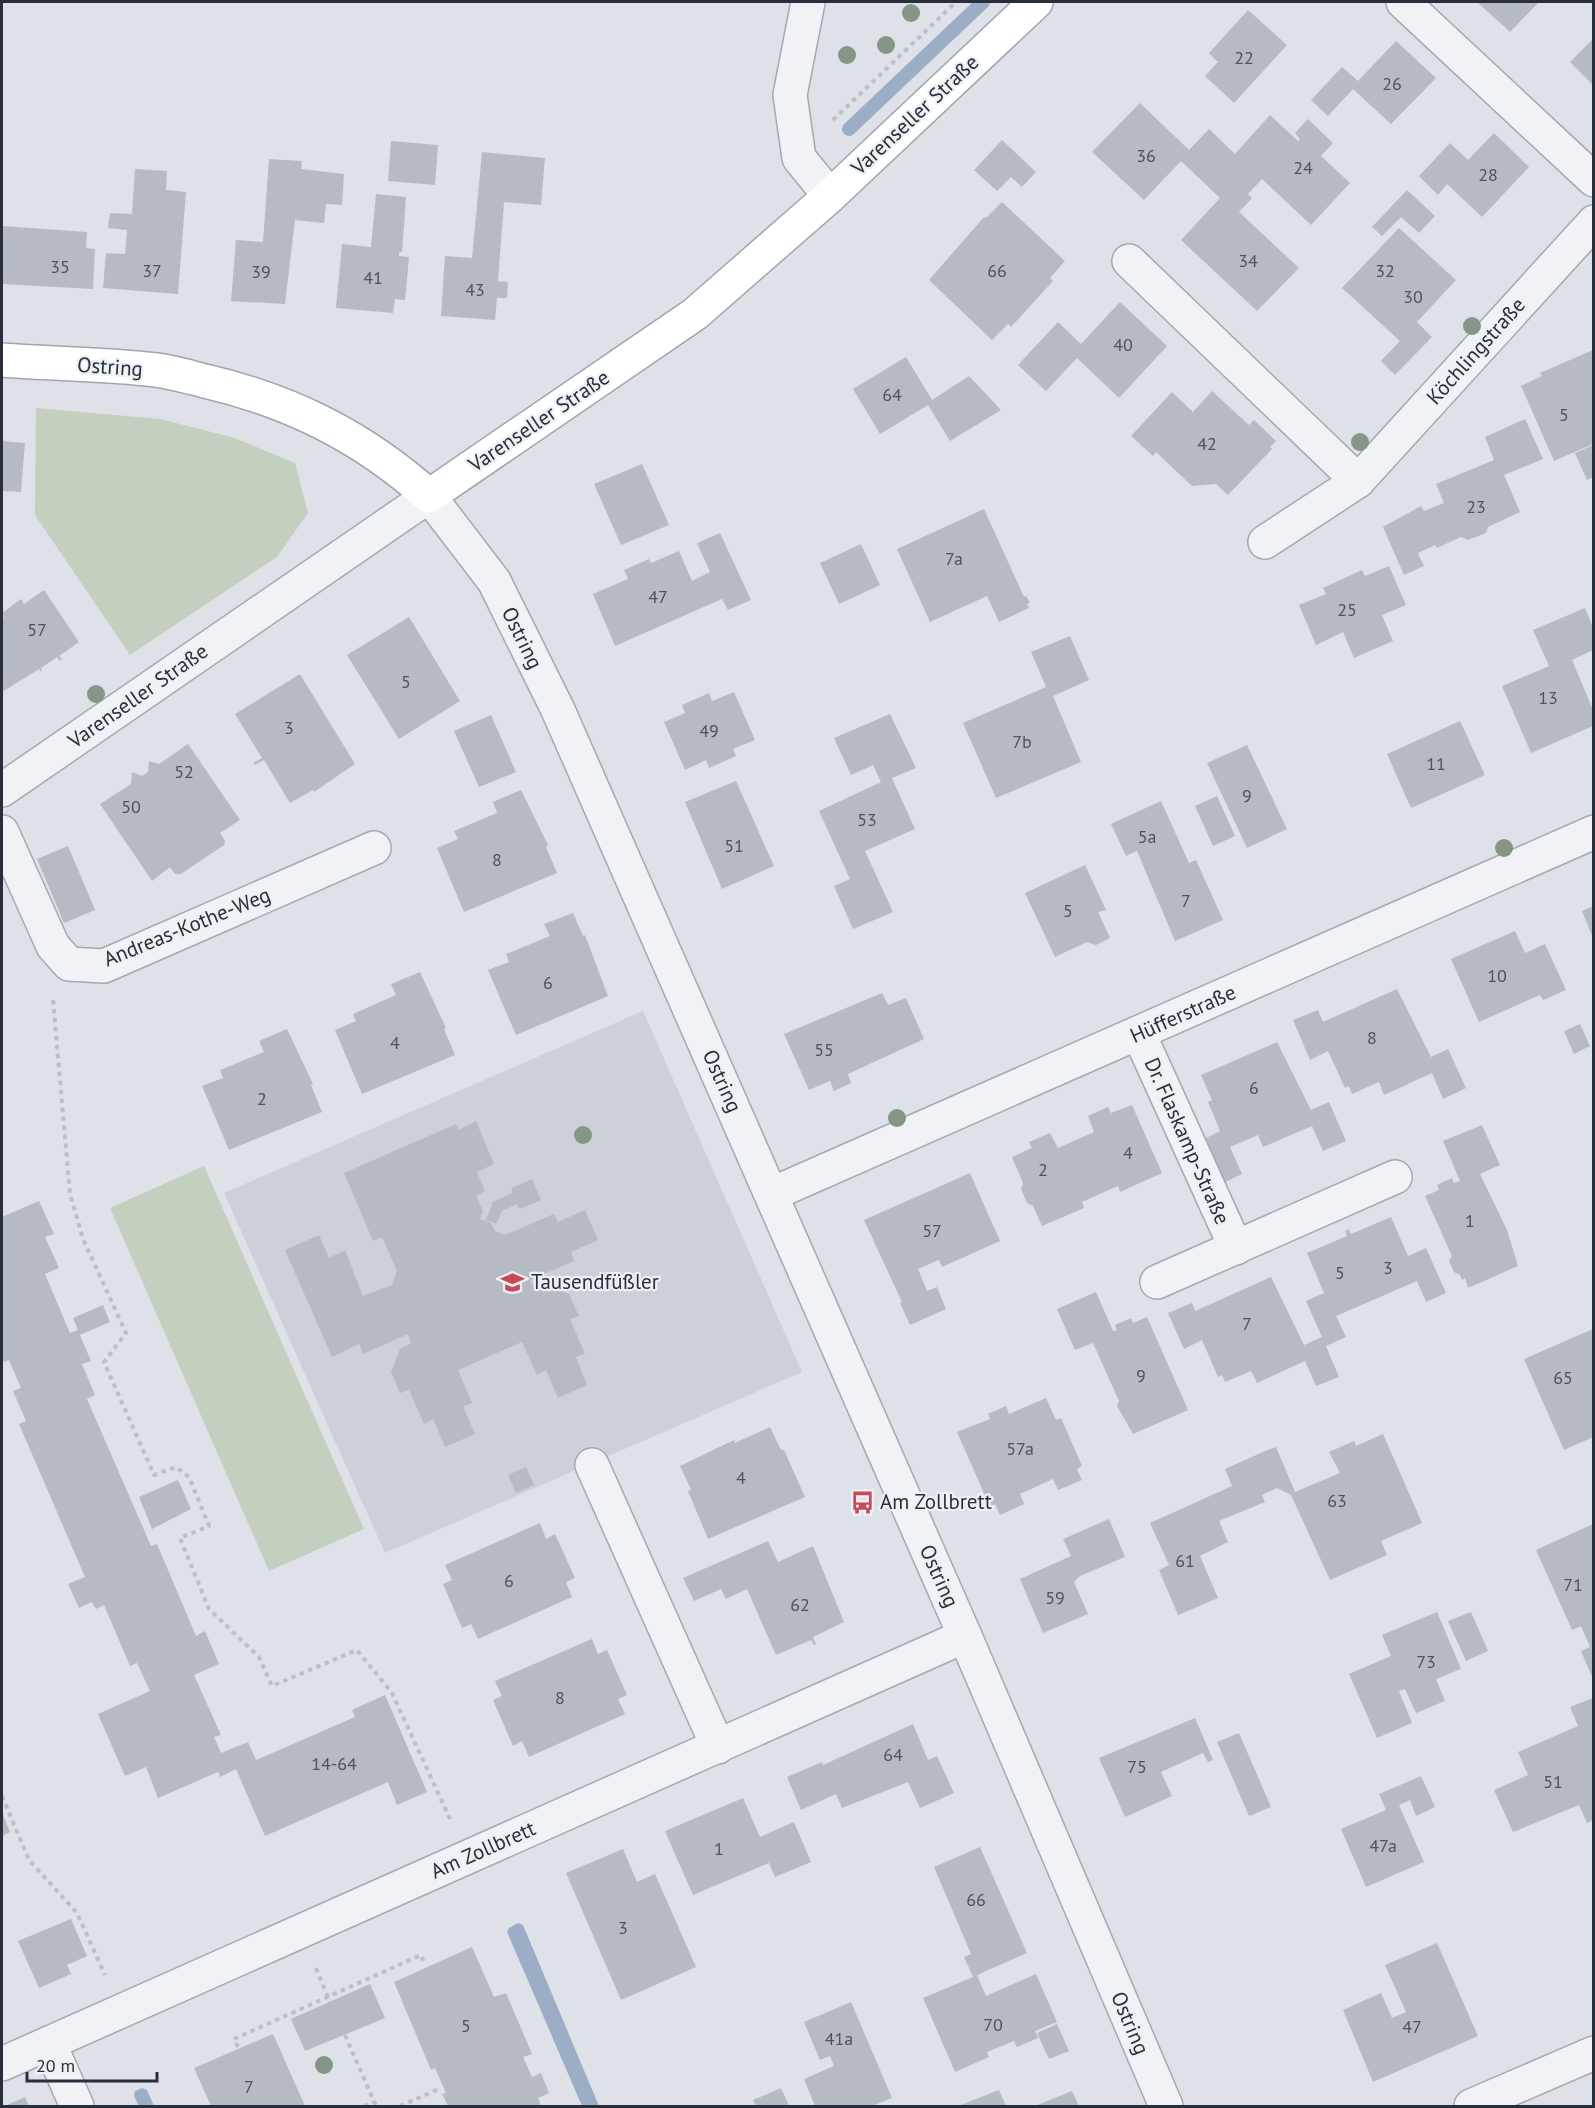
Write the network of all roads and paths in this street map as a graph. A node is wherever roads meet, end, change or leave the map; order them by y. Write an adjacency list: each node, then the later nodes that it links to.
1 (808, 2): 5 (street)
2 (956, 2): 5 (path)
3 (1036, 2): 7 (main road, Varenseller Straße)
4 (1403, 2): 6 (street)
5 (799, 158): 7 (street)
6 (1593, 180)
7 (830, 196): 12 (main road, Varenseller Straße)
8 (1593, 222): 11 (street, Köchlingstraße)
9 (1129, 261): 11 (street)
10 (2, 360): 12 (main road, Ostring)
11 (1358, 481): 13 (street, Köchlingstraße)
12 (429, 496): 14 (street, Varenseller Straße); 21 (street, Ostring)
13 (1264, 542)
14 (2, 790)
15 (2, 832): 18 (street)
16 (1593, 832): 19 (street, Hüfferstraße)
17 (374, 848): 18 (street, Andreas-Kothe-Weg)
18 (69, 964): 28 (path)
19 (1139, 1034): 21 (street, Hüfferstraße); 22 (street, Dr. Flaskamp-Straße)
20 (1395, 1177): 22 (street, Dr. Flaskamp-Straße)
21 (772, 1194): 25 (street, Ostring)
22 (1236, 1248): 23 (street, Dr. Flaskamp-Straße)
23 (1157, 1282)
24 (592, 1465): 26 (street)
25 (965, 1636): 26 (street, Am Zollbrett); 41 (street, Ostring)
26 (718, 1747): 28 (street, Am Zollbrett)
27 (2, 1796): 30 (path)
28 (467, 1857): 30 (street, Am Zollbrett)
29 (425, 1965): 33 (path)
30 (122, 2011): 32 (street, Am Zollbrett)
31 (345, 2035): 37 (path)
32 (50, 2043): 35 (street, Am Zollbrett); 38 (street)
33 (238, 2047)
34 (1593, 2053): 42 (street)
35 (2, 2064)
36 (439, 2089): 40 (path)
37 (375, 2104): 39 (path)
38 (77, 2106)
39 (364, 2106)
40 (400, 2106)
41 (1166, 2106)
42 (1471, 2106)

